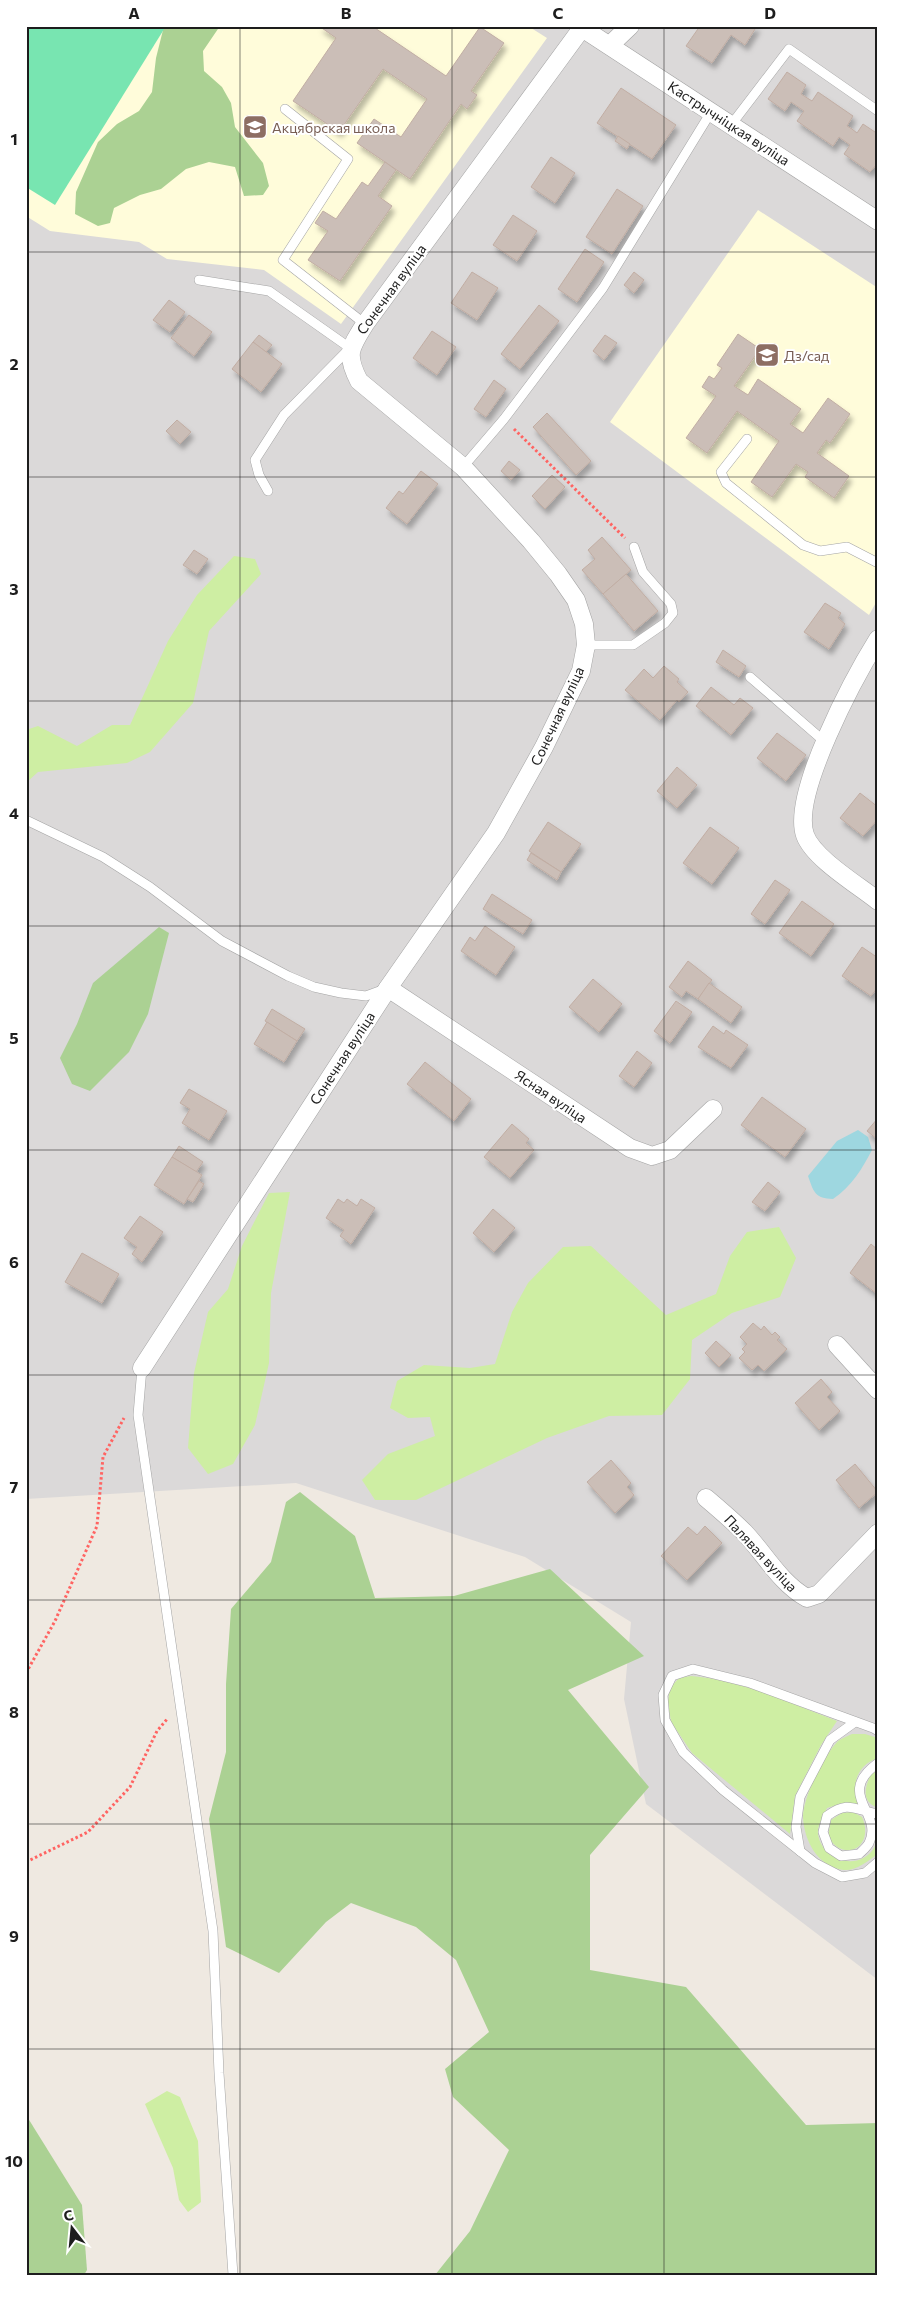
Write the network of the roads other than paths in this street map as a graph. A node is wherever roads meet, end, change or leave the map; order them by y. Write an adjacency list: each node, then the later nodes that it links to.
1 (630, 26): 3 (street)
2 (581, 27): 3 (street, Кастрычніцкая вуліца); 10 (street, Сонечная вуліца)
3 (610, 45): 6 (street, Кастрычніцкая вуліца)
4 (285, 109): 10 (lane)
5 (878, 111): 7 (lane)
6 (711, 112): 7 (street, Кастрычніцкая вуліца); 13 (lane)
7 (731, 126): 8 (street, Кастрычніцкая вуліца)
8 (878, 221)
9 (199, 280): 11 (lane)
10 (365, 324): 11 (street, Сонечная вуліца)
11 (350, 348): 13 (street, Сонечная вуліца); 14 (lane)
12 (747, 440): 16 (lane)
13 (462, 467): 18 (street, Сонечная вуліца)
14 (268, 491)
15 (634, 547): 18 (lane)
16 (878, 563)
17 (878, 639): 20 (street)
18 (586, 645): 23 (street, Сонечная вуліца)
19 (750, 677): 20 (lane)
20 (824, 742): 22 (street)
21 (26, 820): 23 (lane)
22 (878, 901)
23 (388, 988): 24 (street, Ясная вуліца); 26 (street, Сонечная вуліца)
24 (713, 1109)
25 (837, 1344): 27 (street)
26 (142, 1368): 37 (lane)
27 (878, 1390)
28 (706, 1498): 29 (street, Палявая вуліца)
29 (878, 1532)
30 (855, 1722): 31 (lane); 35 (lane); 35 (lane)
31 (878, 1731)
32 (878, 1763): 33 (lane)
33 (866, 1812): 33 (lane); 34 (lane)
34 (878, 1814)
35 (800, 1851): 36 (lane)
36 (878, 1862)
37 (233, 2275)

